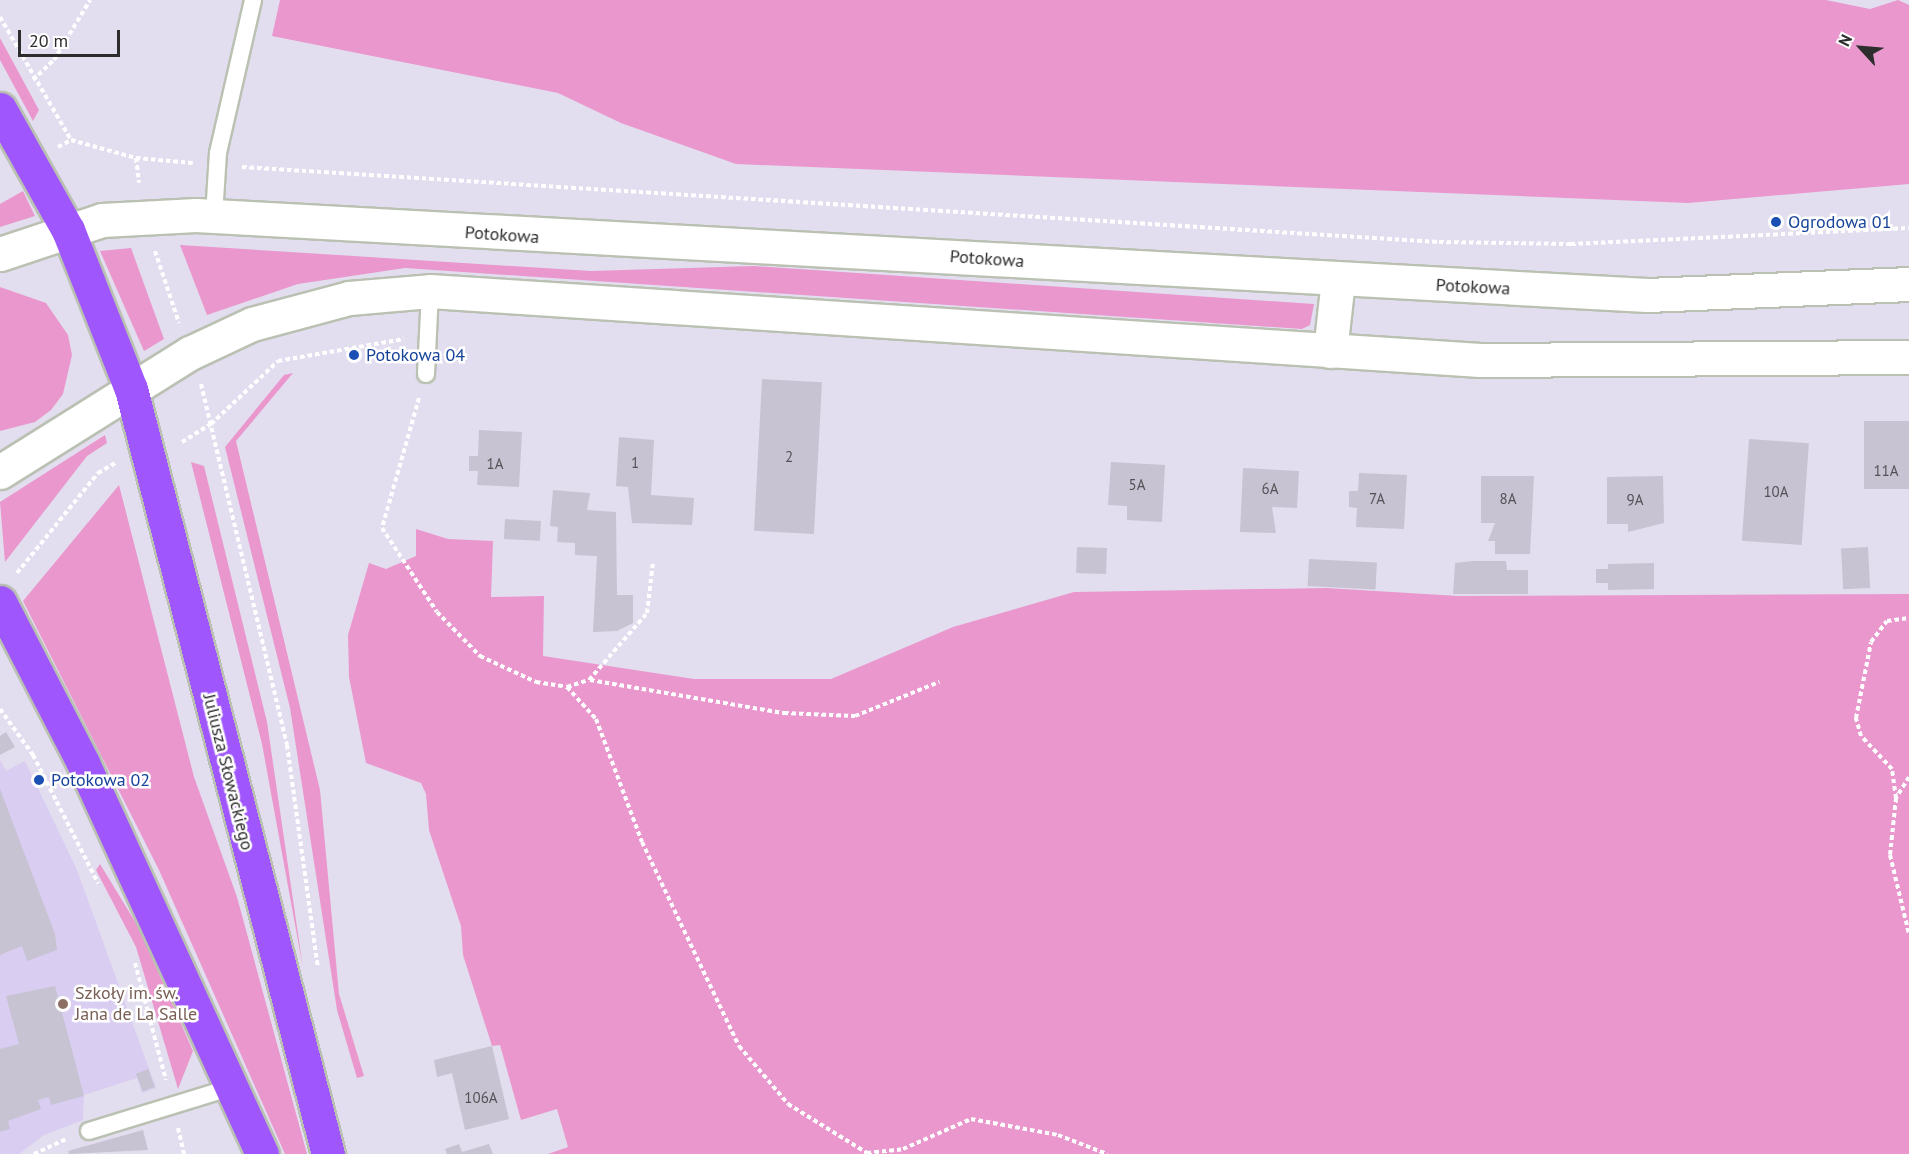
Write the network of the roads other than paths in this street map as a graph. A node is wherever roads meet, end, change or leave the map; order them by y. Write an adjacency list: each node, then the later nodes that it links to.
1 (253, 0): 3 (lane)
2 (0, 109): 4 (main road)
3 (214, 216): 4 (main road, Potokowa); 6 (main road, Potokowa)
4 (68, 230): 5 (main road, Potokowa); 12 (main road, Juliusza Słowackiego)
5 (0, 254)
6 (1338, 280): 7 (main road, Potokowa); 9 (main road)
7 (1909, 284)
8 (430, 291): 9 (main road); 11 (lane); 12 (main road)
9 (1330, 351): 10 (main road)
10 (1909, 357)
11 (426, 374)
12 (130, 389): 13 (main road); 18 (main road, Juliusza Słowackiego)
13 (0, 472)
14 (5, 592): 15 (main road)
15 (232, 1087): 16 (lane); 17 (main road)
16 (89, 1131)
17 (258, 1151)
18 (328, 1154)

